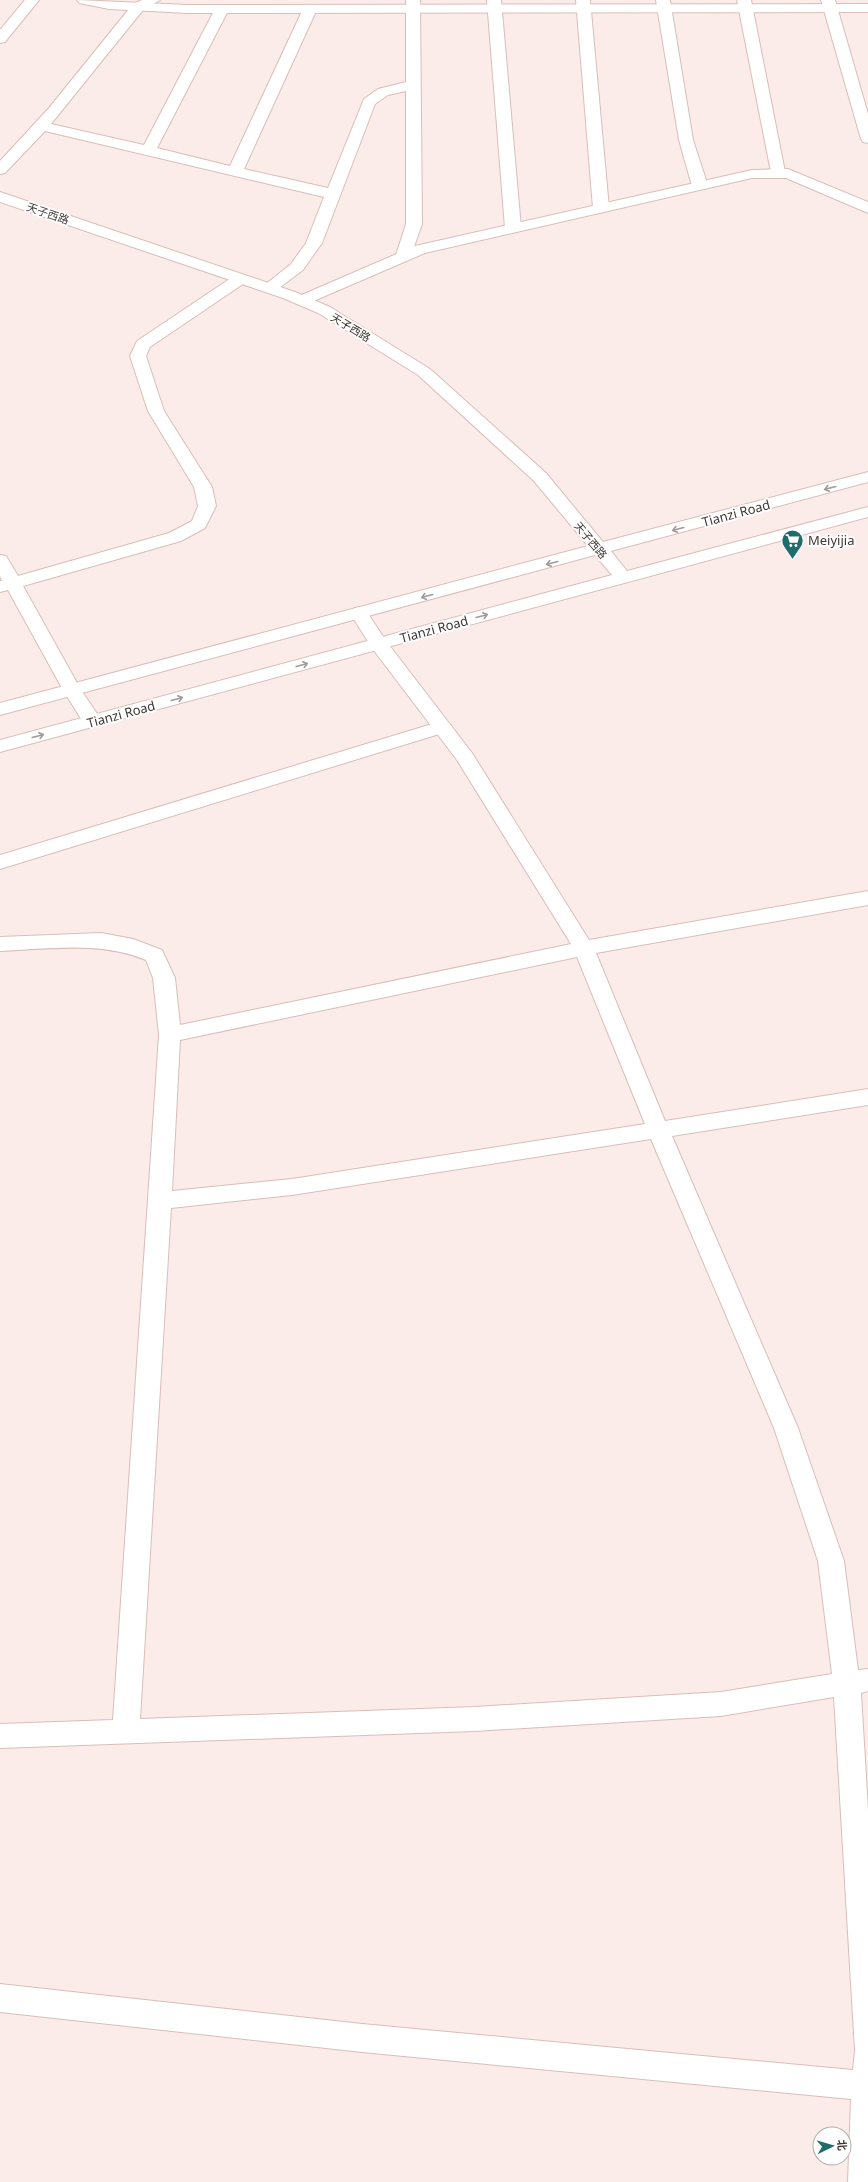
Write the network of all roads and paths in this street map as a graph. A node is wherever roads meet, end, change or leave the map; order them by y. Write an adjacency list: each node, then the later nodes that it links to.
1 (32, 0): 14 (street)
2 (84, 0): 10 (street)
3 (153, 0): 10 (street)
4 (414, 4): 5 (street); 13 (street); 15 (street)
5 (494, 4): 6 (street); 29 (street)
6 (583, 4): 7 (street); 27 (street)
7 (664, 4): 8 (street); 22 (street)
8 (745, 4): 9 (street); 21 (street)
9 (829, 4): 11 (street); 17 (street)
10 (138, 7): 12 (street); 16 (street)
11 (868, 8)
12 (222, 9): 13 (street); 18 (street)
13 (310, 9): 20 (street)
14 (0, 39)
15 (414, 85): 23 (street); 30 (street)
16 (42, 126): 18 (street); 19 (street)
17 (868, 139)
18 (148, 151): 20 (street)
19 (0, 170)
20 (234, 171): 23 (street)
21 (778, 172): 22 (street); 26 (street)
22 (700, 186): 27 (street)
23 (332, 194): 32 (street)
24 (0, 197): 31 (street, 天子西路)
25 (868, 199): 26 (street)
26 (853, 201): 28 (street)
27 (601, 208): 29 (street)
28 (868, 208)
29 (513, 228): 30 (street)
30 (404, 255): 33 (street)
31 (240, 279): 32 (street, 天子西路); 39 (street)
32 (269, 288): 33 (street, 天子西路)
33 (303, 300): 36 (street, 天子西路)
34 (868, 478): 36 (street, Tianzi Road, one-way to 36)
35 (868, 512): 38 (street, Tianzi Road)
36 (599, 551): 38 (street, 天子西路); 40 (street, Tianzi Road, one-way to 40)
37 (0, 560): 39 (street)
38 (624, 579): 41 (street, Tianzi Road, one-way to 38)
39 (6, 585): 42 (street)
40 (359, 613): 41 (street); 42 (street, Tianzi Road)
41 (379, 644): 44 (street, Tianzi Road, one-way to 41); 45 (street)
42 (72, 690): 43 (street, Tianzi Road); 44 (street)
43 (0, 709)
44 (92, 721): 46 (street, Tianzi Road, one-way to 44)
45 (442, 727): 47 (street); 50 (street)
46 (0, 746)
47 (0, 862)
48 (868, 898): 50 (street)
49 (0, 944): 51 (street)
50 (584, 948): 51 (street); 53 (street)
51 (170, 1035): 54 (street)
52 (868, 1097): 53 (street)
53 (658, 1130): 54 (street); 55 (street)
54 (160, 1201): 56 (street)
55 (857, 1682): 56 (street); 59 (street)
56 (126, 1732): 57 (street)
57 (0, 1736)
58 (0, 1998): 61 (street)
59 (868, 2048)
60 (868, 2054): 61 (street)
61 (866, 2086): 62 (street)
62 (863, 2182)

